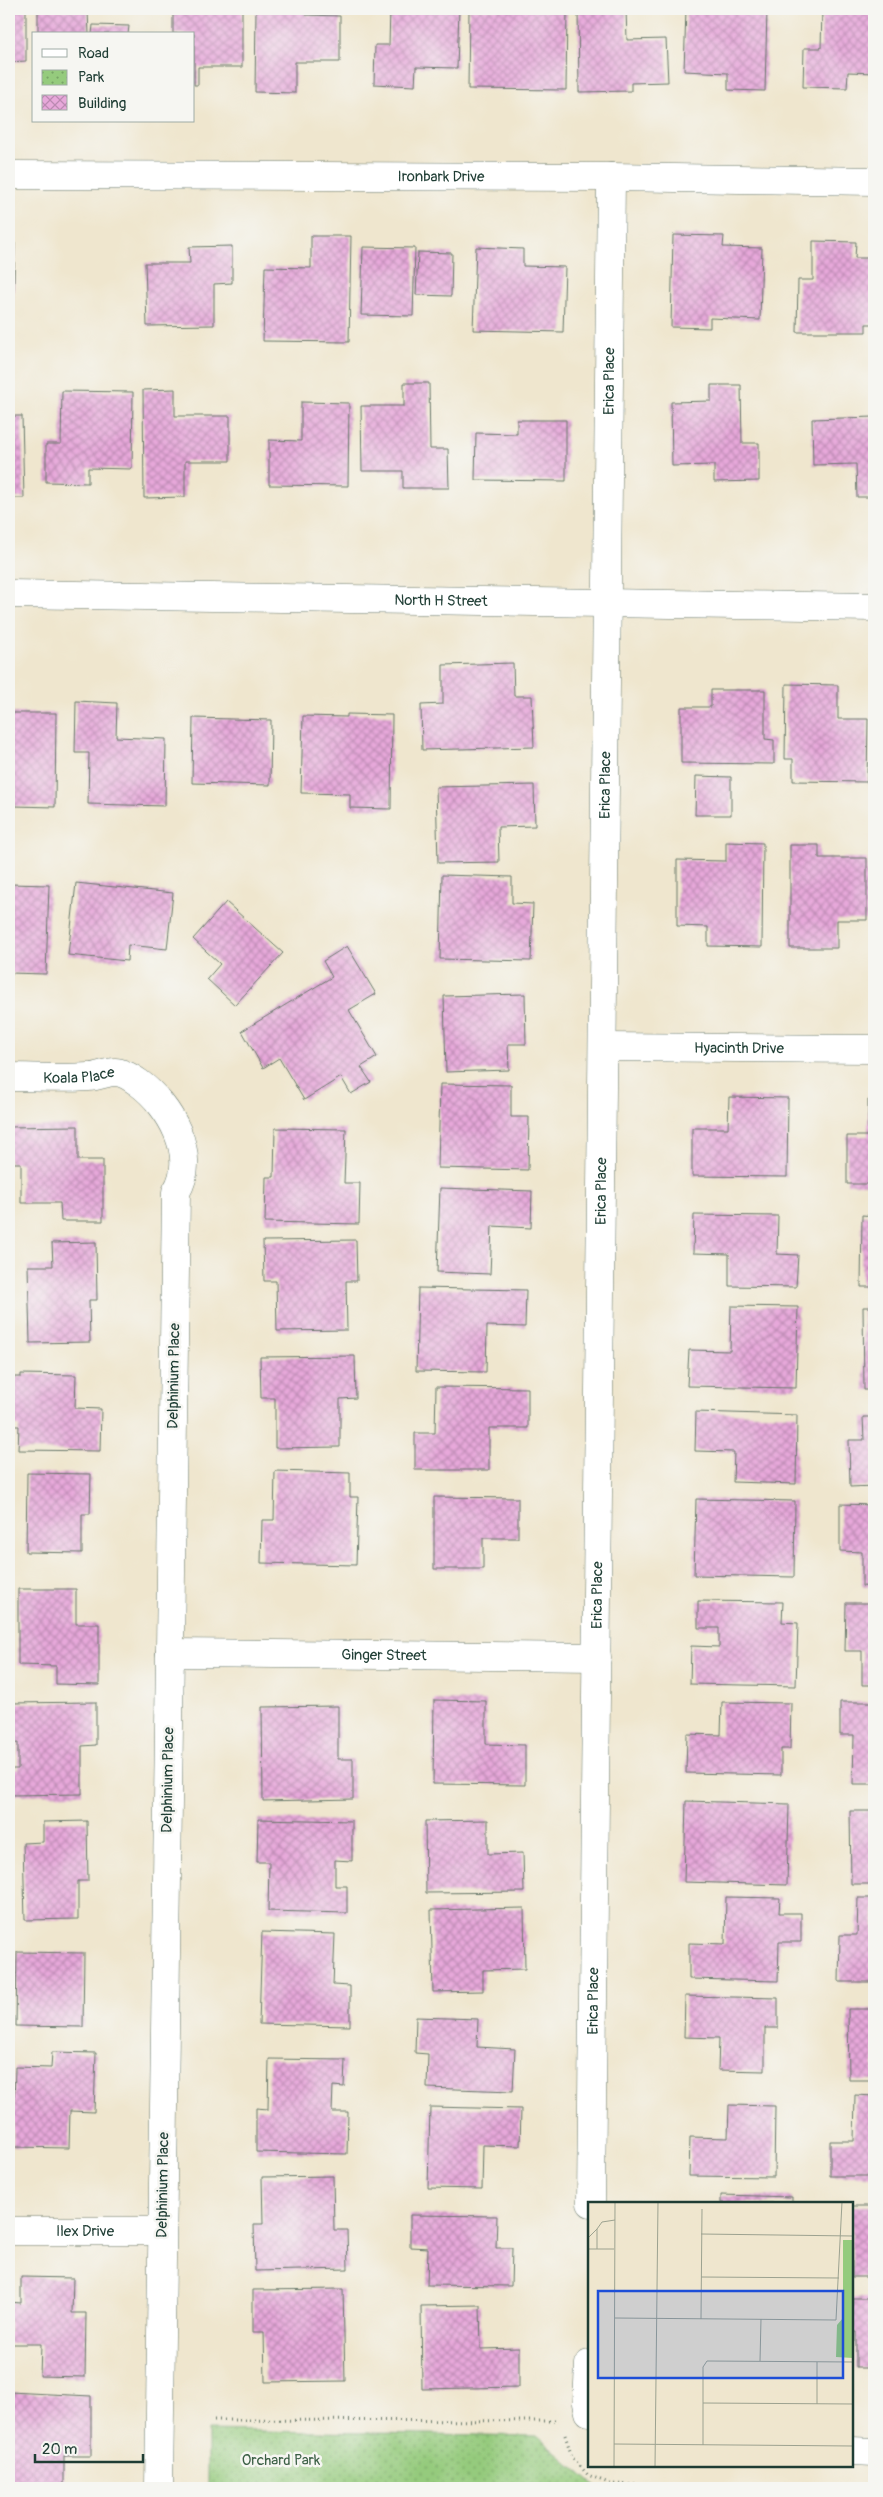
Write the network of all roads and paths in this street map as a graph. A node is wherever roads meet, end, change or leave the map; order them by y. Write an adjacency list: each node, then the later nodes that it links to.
1 (9, 175): 2 (street, Ironbark Drive)
2 (611, 177): 3 (street, Ironbark Drive); 5 (street, Erica Place)
3 (874, 181)
4 (9, 594): 5 (street, North H Street)
5 (607, 604): 6 (street, North H Street); 7 (street, Erica Place)
6 (874, 607)
7 (603, 1047): 8 (street, Hyacinth Drive); 12 (street, Erica Place)
8 (874, 1049)
9 (9, 1076): 10 (street, Koala Place)
10 (144, 1087): 11 (street, Delphinium Place)
11 (170, 1653): 12 (street, Ginger Street); 15 (street, Delphinium Place)
12 (597, 1657): 13 (street, Erica Place)
13 (592, 2202)
14 (9, 2231): 15 (street, Ilex Drive)
15 (162, 2231): 21 (street, Delphinium Place)
16 (588, 2384): 17 (street)
17 (588, 2408)
18 (214, 2420): 22 (path)
19 (853, 2452): 20 (street)
20 (874, 2452)
21 (159, 2488)
22 (843, 2488)

